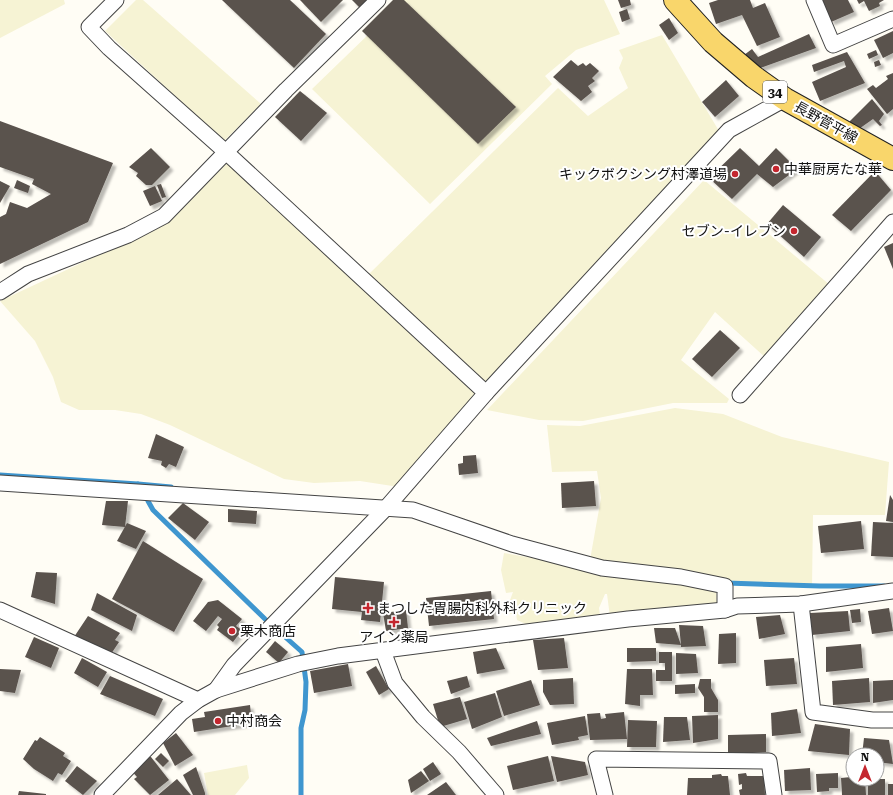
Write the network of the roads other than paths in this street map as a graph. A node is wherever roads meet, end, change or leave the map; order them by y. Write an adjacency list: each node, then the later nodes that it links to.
1 (116, 0): 7 (street)
2 (378, 0): 7 (street)
3 (676, 0): 6 (main road, 長野菅平線 / 34)
4 (814, 0): 5 (street)
5 (893, 19)
6 (784, 99): 8 (main road, 長野菅平線 / 34); 11 (street)
7 (226, 153): 10 (street); 11 (street)
8 (893, 159)
9 (893, 222): 12 (street)
10 (0, 292)
11 (486, 393): 15 (street)
12 (740, 395)
13 (0, 484): 14 (street); 15 (street)
14 (0, 490)
15 (386, 508): 19 (street); 21 (street)
16 (893, 591): 17 (street)
17 (801, 604): 19 (street); 23 (street)
18 (0, 610): 22 (street)
19 (725, 610): 20 (street)
20 (383, 651): 21 (street); 25 (street)
21 (216, 690): 22 (street)
22 (198, 700): 24 (street)
23 (893, 720)
24 (102, 795)
25 (496, 795)
26 (605, 795): 27 (street)
27 (774, 795)

